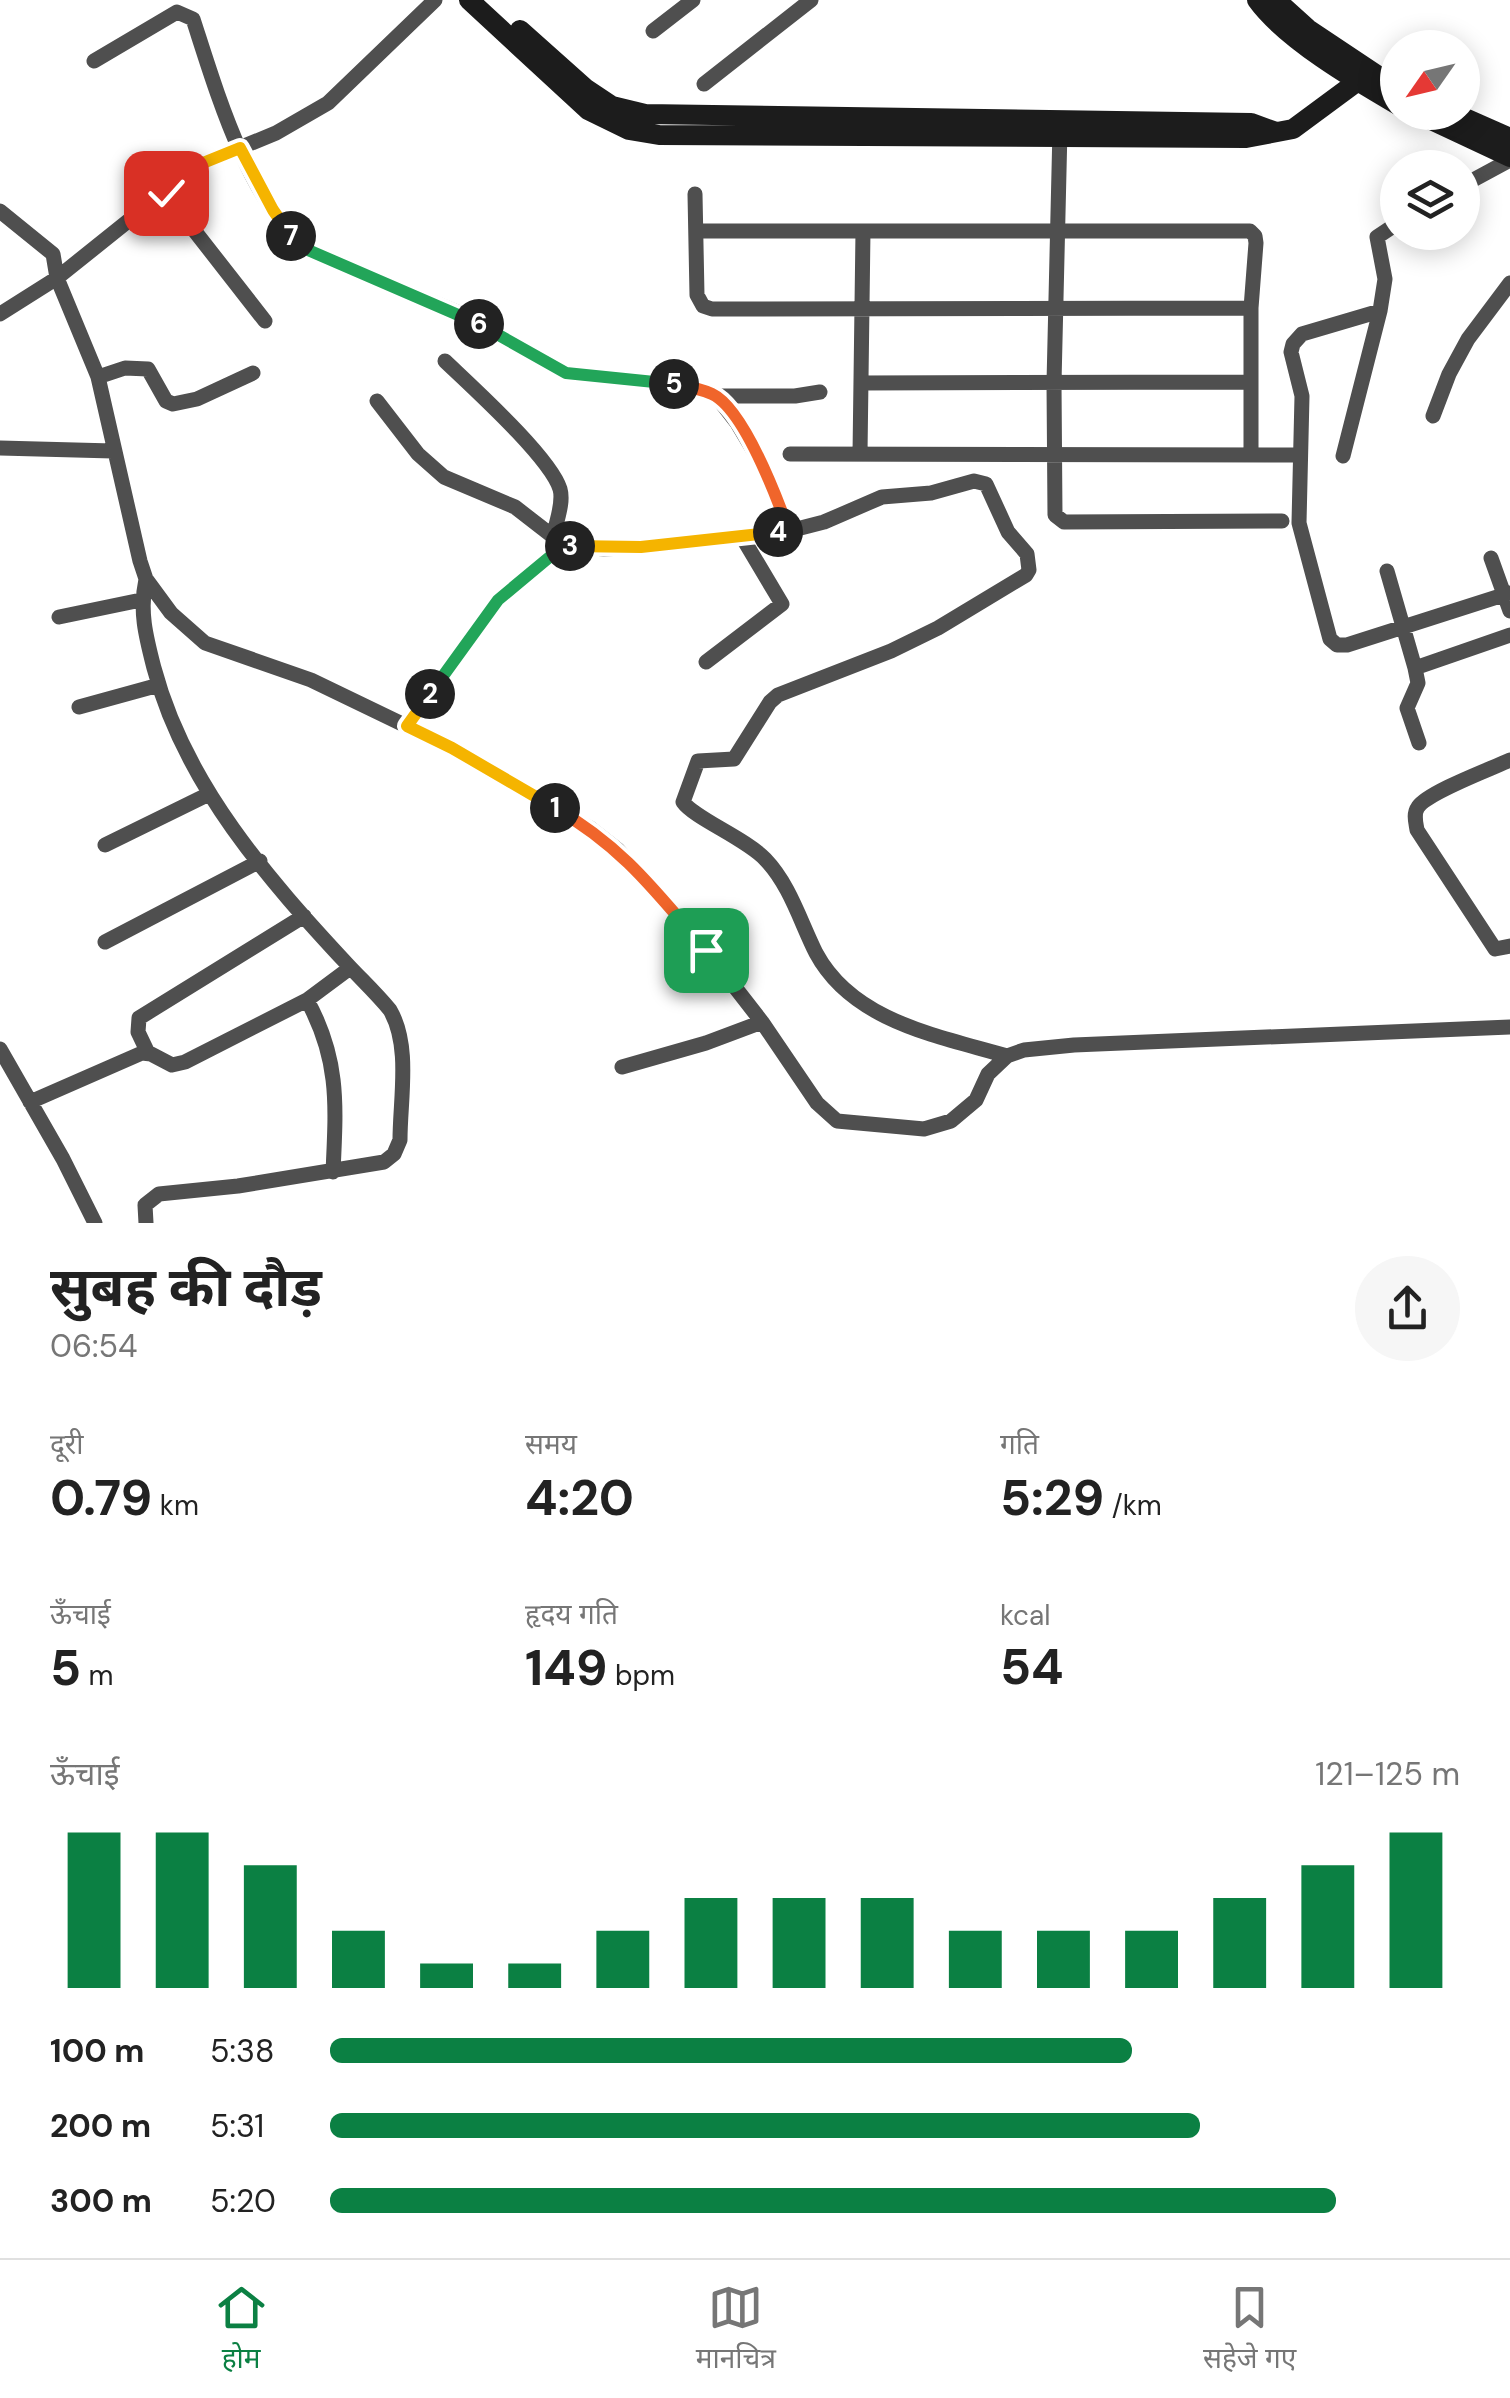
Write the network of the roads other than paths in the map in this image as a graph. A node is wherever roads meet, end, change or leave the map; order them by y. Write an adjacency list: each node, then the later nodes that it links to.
1 (435, 0): 18 (street)
2 (469, 0): 15 (street)
3 (486, 0): 15 (street)
4 (693, 0): 8 (street)
5 (812, 0): 12 (street)
6 (1257, 0): 11 (street)
7 (1276, 0): 10 (street)
8 (653, 31)
9 (94, 60): 18 (street)
10 (1380, 76)
11 (1358, 82): 13 (street); 15 (street)
12 (704, 84)
13 (1380, 94)
14 (1480, 125): 17 (street)
15 (1060, 129): 26 (street)
16 (1452, 130): 19 (street)
17 (1510, 138)
18 (240, 148): 21 (street); 43 (street)
19 (1510, 158): 20 (street)
20 (1480, 176)
21 (166, 193): 28 (street); 35 (street)
22 (694, 194): 24 (street)
23 (0, 211): 28 (street)
24 (696, 231): 25 (street); 30 (street)
25 (863, 231): 26 (street); 30 (street)
26 (1058, 232): 31 (street); 32 (street)
27 (1380, 250): 33 (street)
28 (56, 278): 34 (street); 38 (street)
29 (1510, 283): 45 (street)
30 (862, 306): 32 (street); 41 (street)
31 (1251, 308): 32 (street); 39 (street)
32 (1056, 309): 40 (street)
33 (1380, 311): 51 (street); 53 (street)
34 (0, 314)
35 (265, 321)
36 (445, 361): 57 (street)
37 (253, 373): 38 (street)
38 (98, 377): 47 (street)
39 (1250, 382): 40 (street); 50 (street)
40 (1054, 383): 41 (street); 52 (street)
41 (861, 384): 49 (street)
42 (820, 392): 43 (street)
43 (716, 396): 55 (street)
44 (377, 401): 57 (street)
45 (1434, 416)
46 (0, 448): 47 (street)
47 (113, 452): 60 (street)
48 (790, 454): 49 (street)
49 (860, 454): 52 (street)
50 (1251, 455): 51 (street); 52 (street)
51 (1300, 455): 64 (street)
52 (1056, 456): 54 (street)
53 (1343, 456)
54 (1282, 520)
55 (789, 531): 56 (street); 85 (street)
56 (742, 537): 57 (street); 66 (street)
57 (559, 540): 70 (street)
58 (1491, 558): 62 (street)
59 (1387, 571): 64 (street)
60 (146, 578): 61 (street); 70 (street)
61 (141, 600): 63 (street); 68 (street)
62 (1508, 600): 64 (street)
63 (59, 617)
64 (1402, 628): 67 (street)
65 (1510, 636): 67 (street)
66 (706, 662)
67 (1415, 668): 71 (street)
68 (159, 685): 69 (street); 73 (street)
69 (79, 707)
70 (407, 726): 81 (street)
71 (1418, 743)
72 (1510, 760): 78 (street)
73 (210, 794): 74 (street); 75 (street)
74 (105, 846)
75 (260, 861): 76 (street); 77 (street)
76 (304, 916): 79 (street); 83 (street)
77 (105, 942)
78 (1510, 946)
79 (350, 968): 80 (street); 88 (street)
80 (306, 1000): 83 (street); 88 (street)
81 (762, 1022): 85 (street); 86 (street)
82 (1510, 1027): 85 (street)
83 (148, 1052): 87 (street)
84 (2, 1056): 87 (street)
85 (1007, 1056)
86 (622, 1068)
87 (30, 1102): 89 (street)
88 (333, 1172): 90 (street)
89 (95, 1223)
90 (146, 1223)

